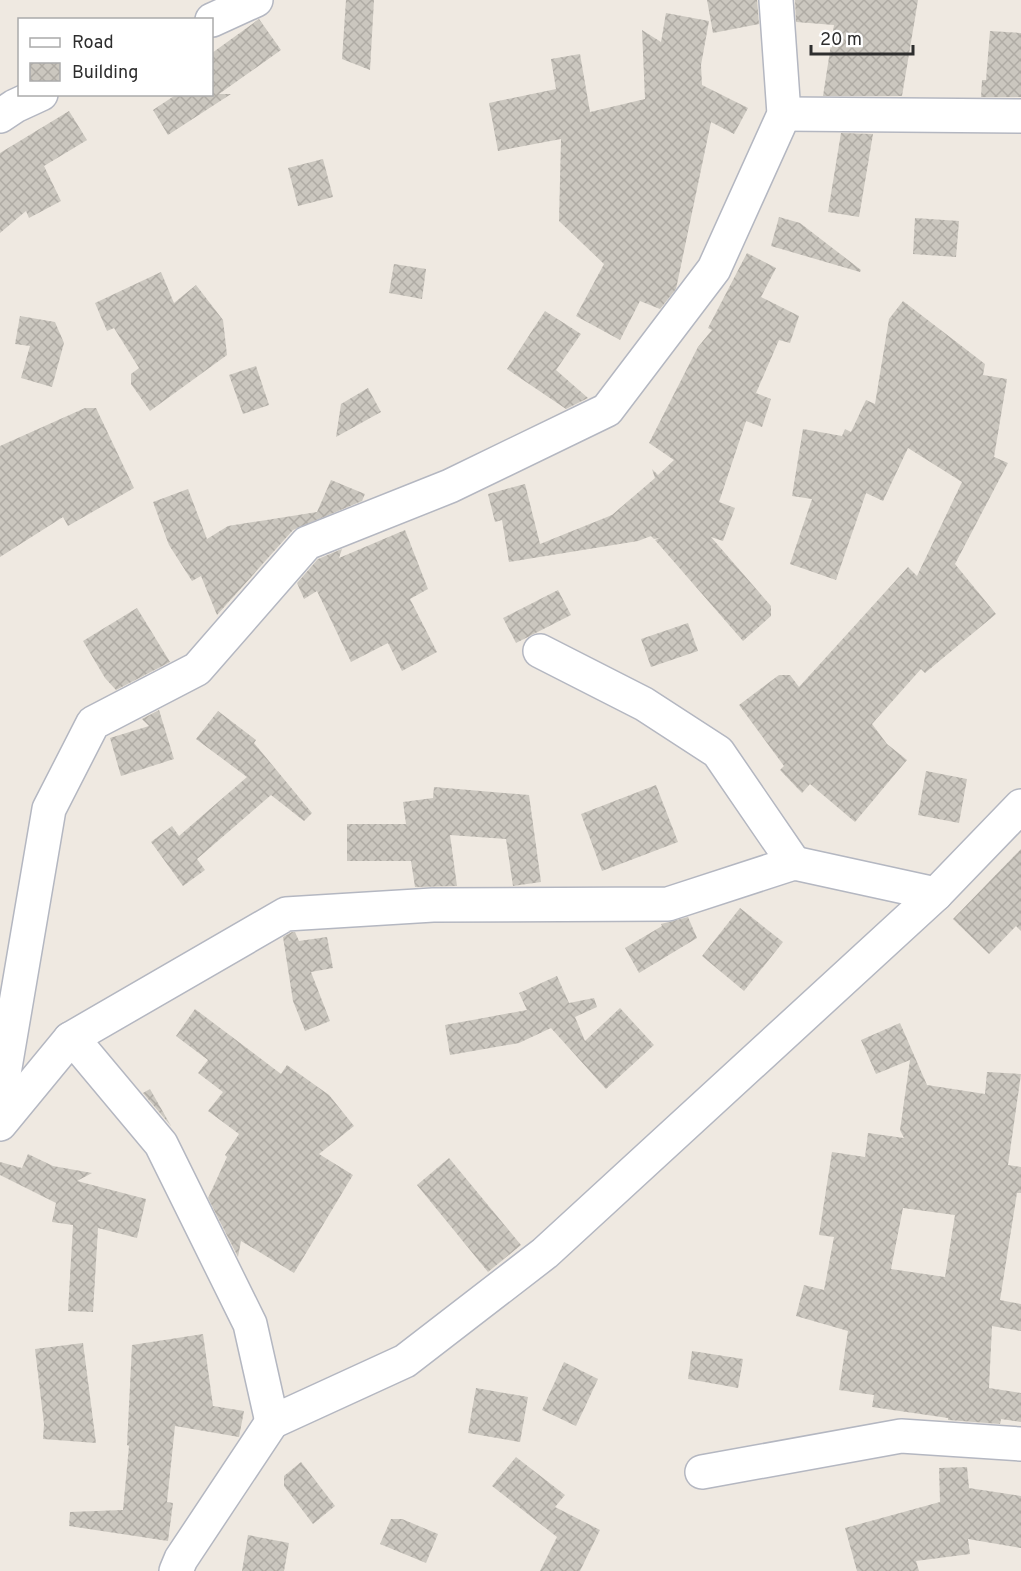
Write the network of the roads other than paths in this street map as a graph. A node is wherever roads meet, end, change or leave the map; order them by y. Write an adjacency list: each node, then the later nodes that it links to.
1 (256, 0): 3 (street)
2 (776, 0): 5 (street)
3 (213, 20)
4 (36, 96): 6 (street)
5 (784, 114): 7 (street); 13 (street)
6 (0, 116)
7 (1021, 116)
8 (540, 651): 10 (street)
9 (1021, 806): 11 (street)
10 (794, 863): 11 (street); 12 (street)
11 (936, 894): 15 (street)
12 (70, 1039): 14 (street); 15 (street)
13 (0, 1097)
14 (0, 1124)
15 (272, 1422): 18 (street)
16 (1021, 1444): 17 (street)
17 (702, 1472)
18 (176, 1571)

